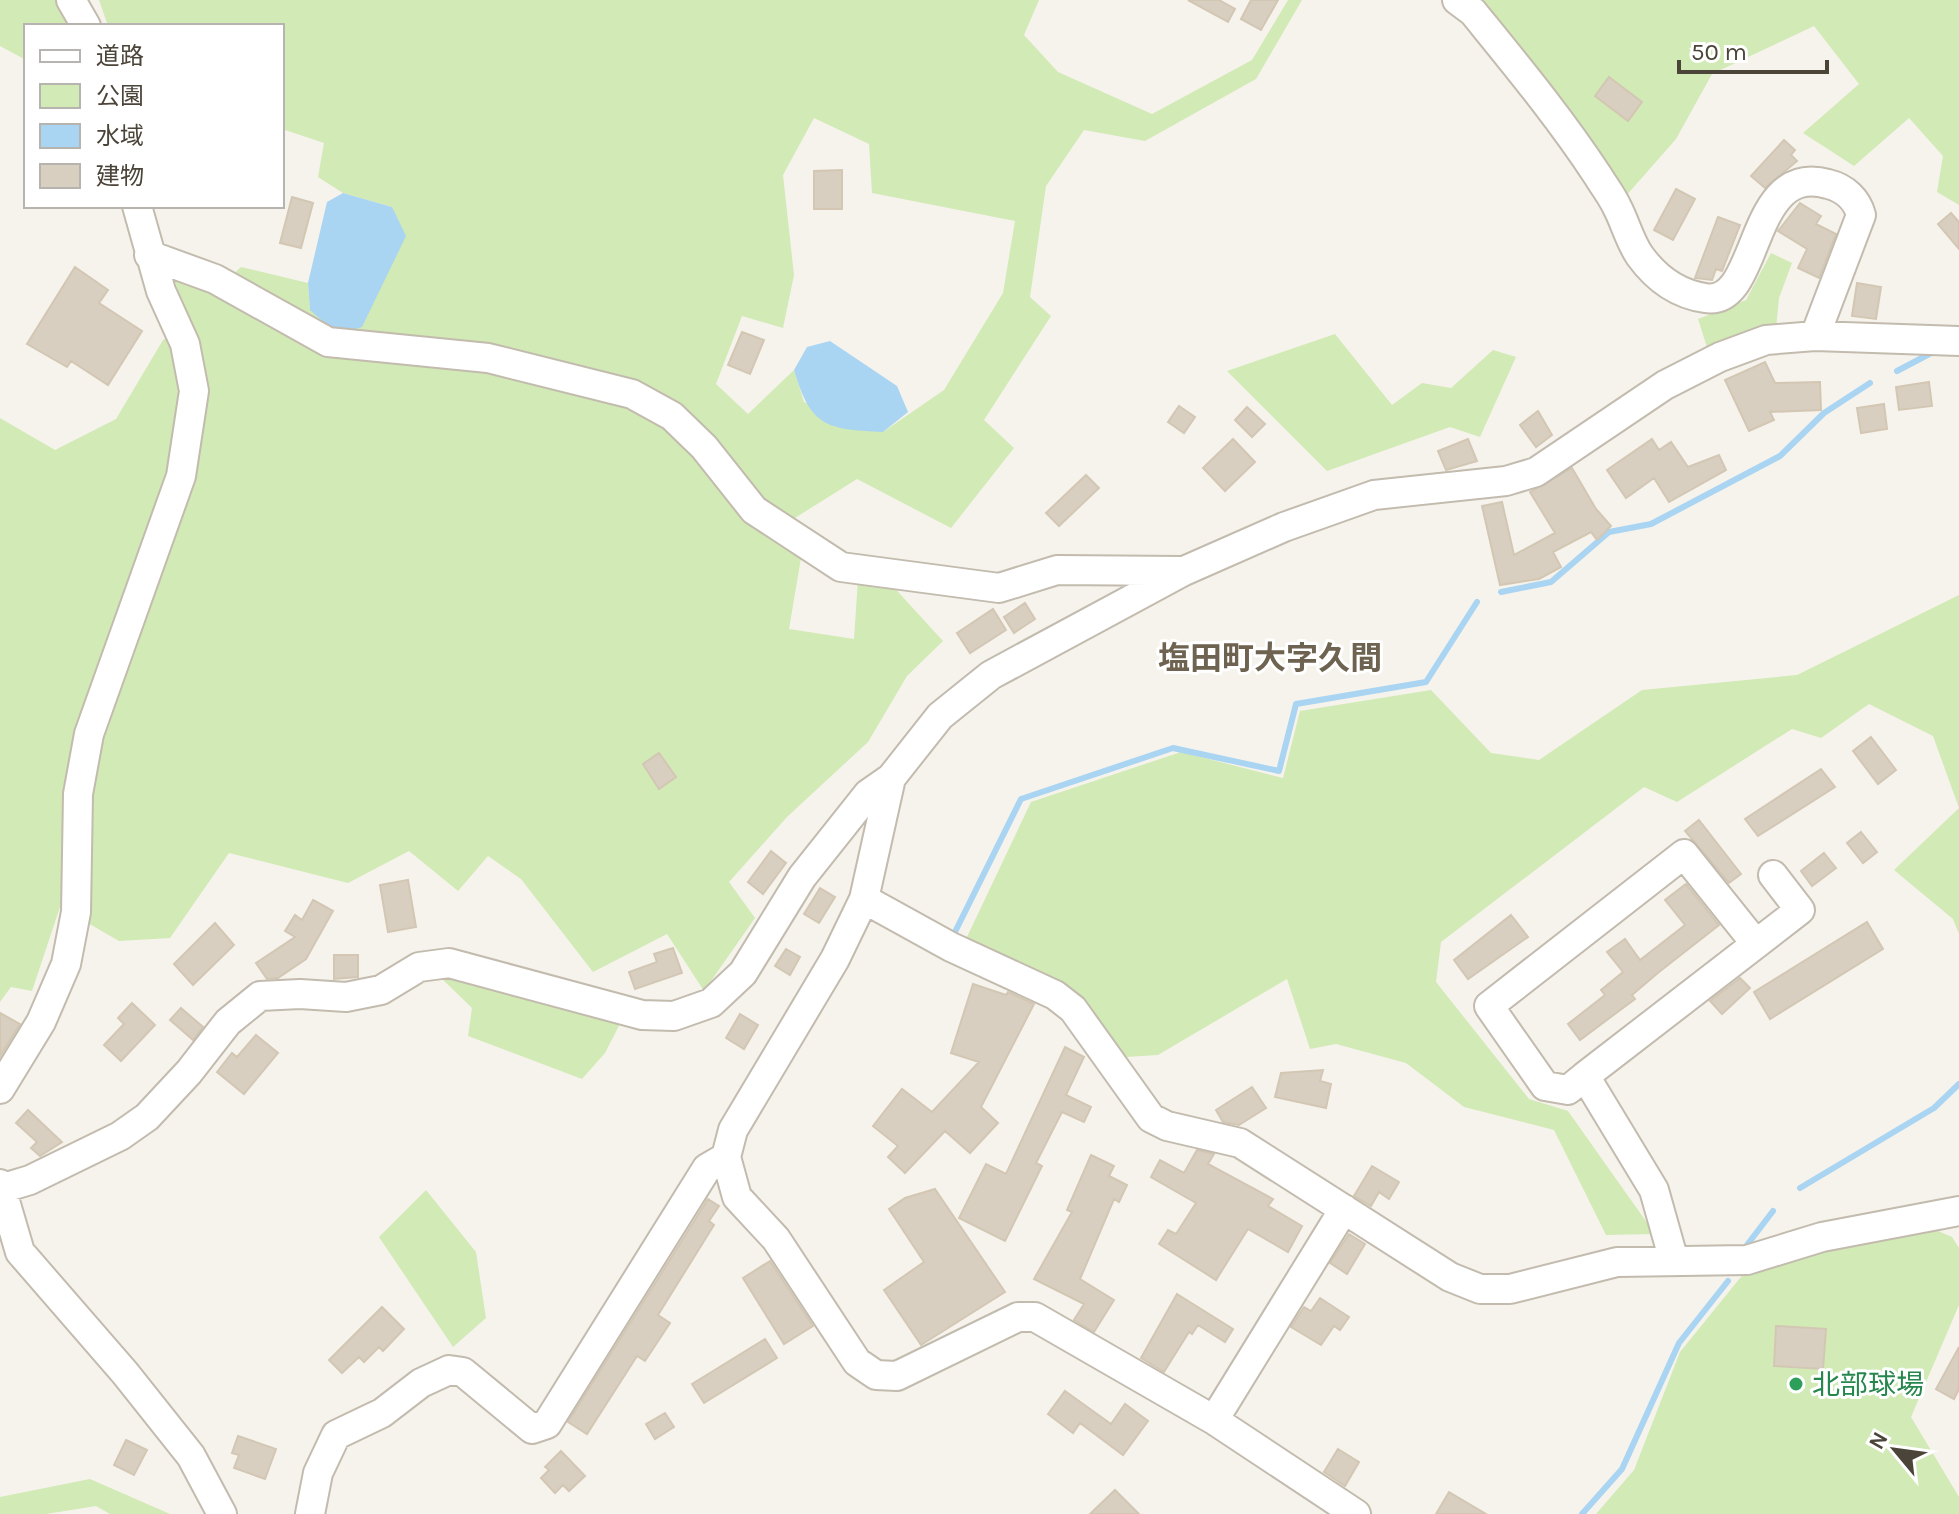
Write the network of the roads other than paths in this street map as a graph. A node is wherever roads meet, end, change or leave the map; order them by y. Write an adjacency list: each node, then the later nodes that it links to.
1 (71, 0): 3 (street)
2 (1457, 0): 6 (street)
3 (85, 24)
4 (137, 208): 5 (street)
5 (149, 255): 8 (street); 14 (street)
6 (1815, 336): 7 (street); 8 (street)
7 (1959, 341)
8 (1184, 571): 9 (street)
9 (891, 778): 11 (street); 16 (street)
10 (1773, 875): 12 (street)
11 (864, 899): 15 (street); 17 (street)
12 (1756, 944): 13 (street); 13 (street)
13 (1585, 1076): 19 (street)
14 (0, 1089)
15 (726, 1157): 20 (street); 22 (street)
16 (0, 1189): 21 (street)
17 (1344, 1209): 19 (street); 20 (street)
18 (1959, 1211): 19 (street)
19 (1674, 1261)
20 (1214, 1420): 23 (street)
21 (222, 1514)
22 (310, 1514)
23 (1356, 1514)

